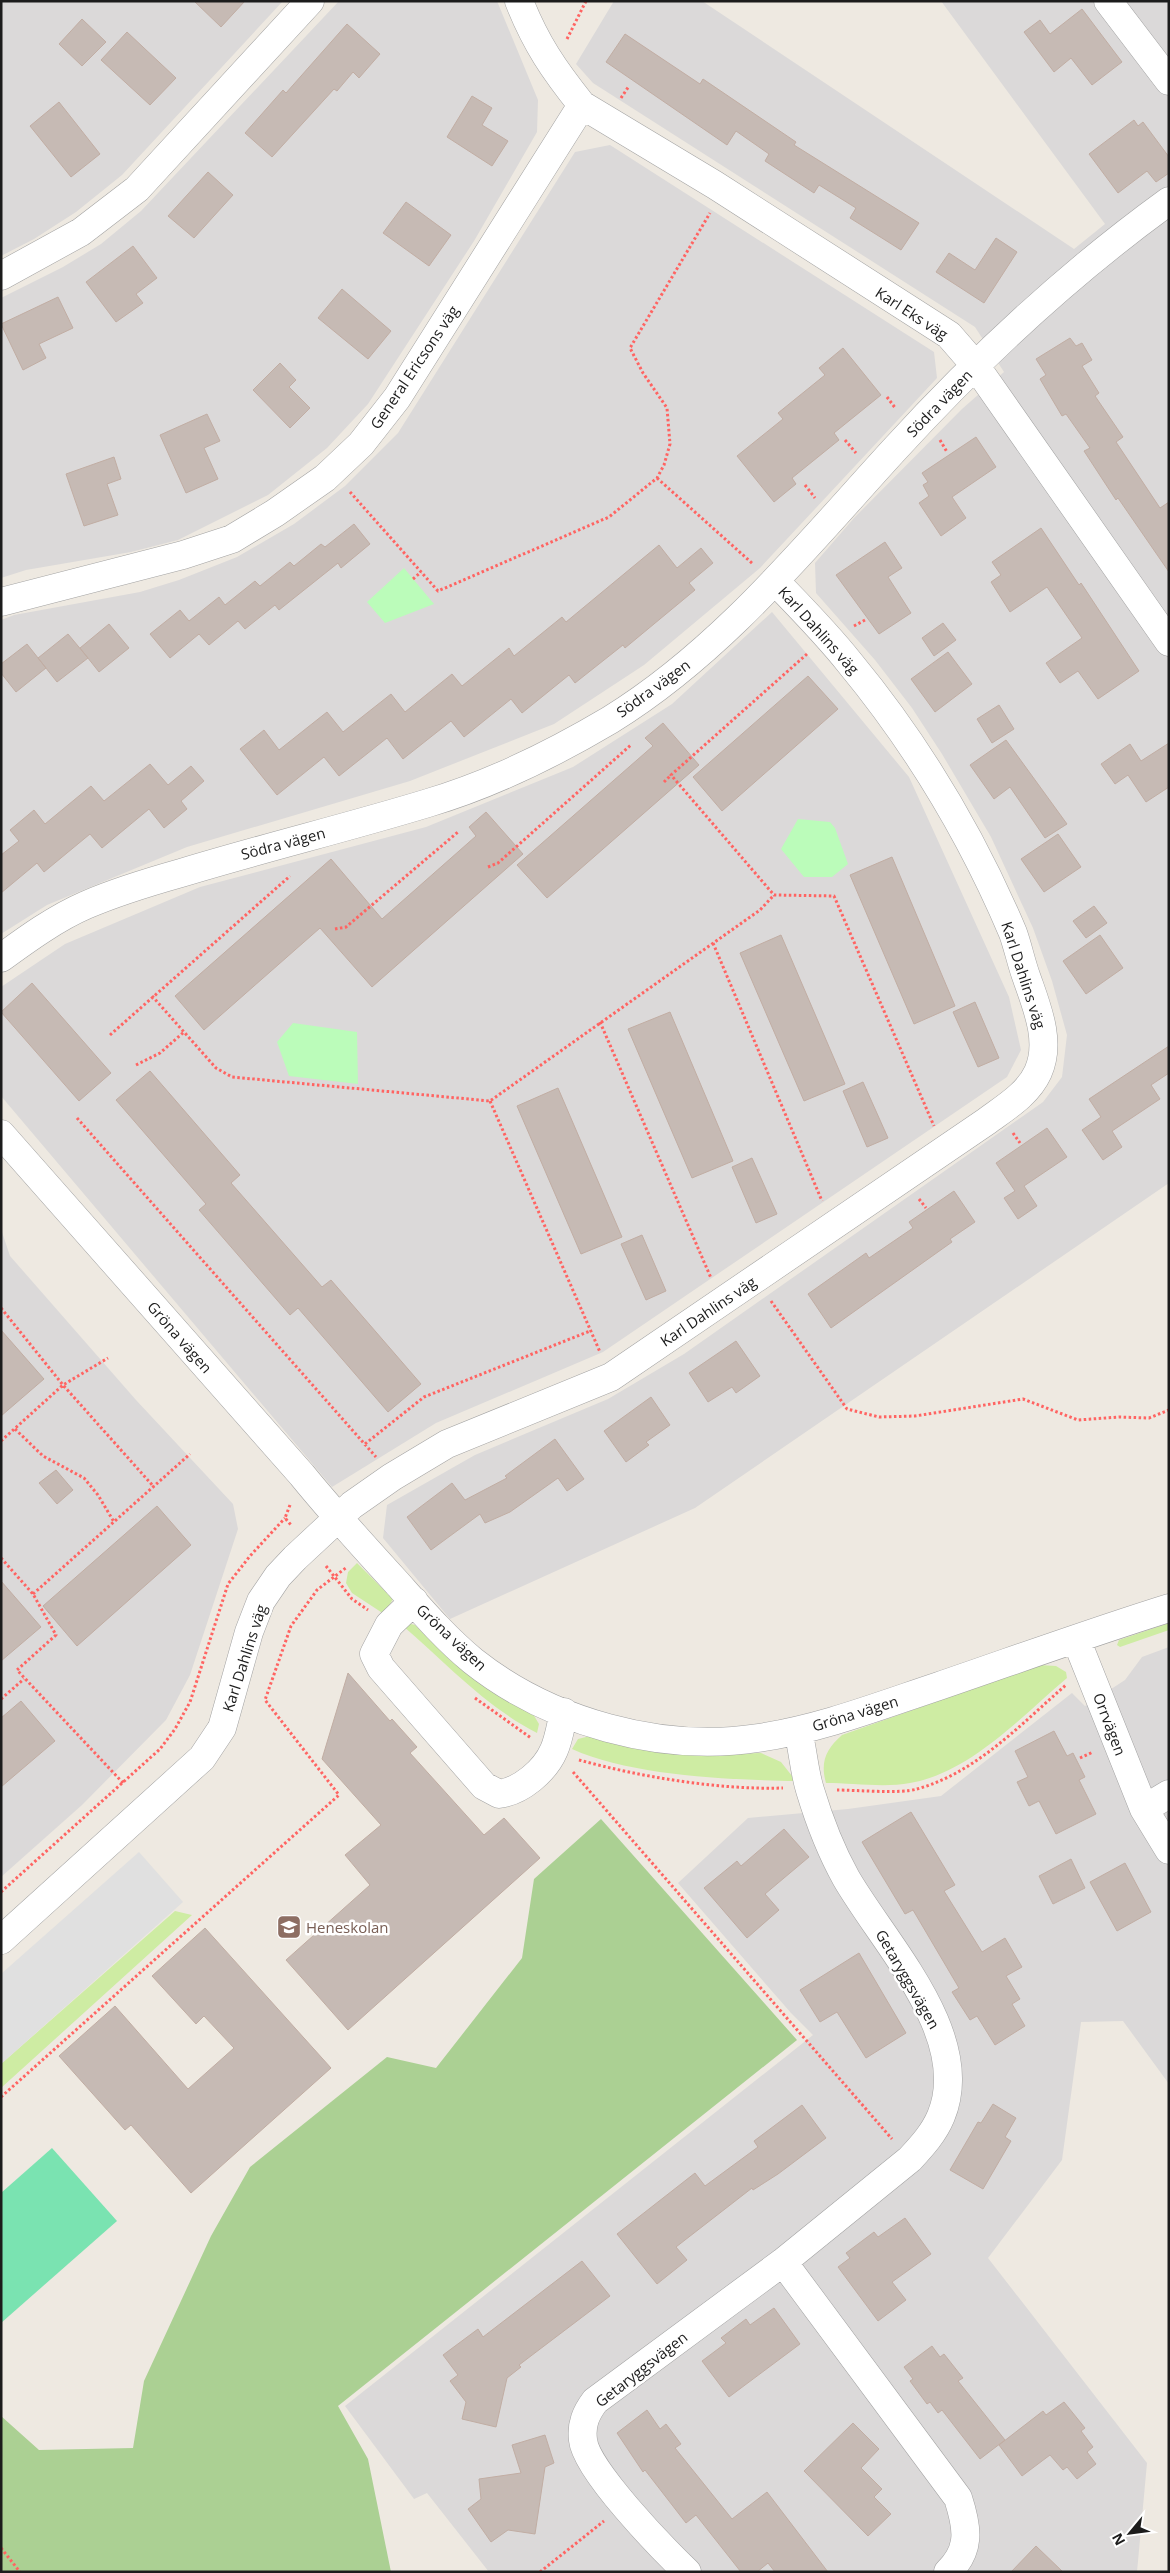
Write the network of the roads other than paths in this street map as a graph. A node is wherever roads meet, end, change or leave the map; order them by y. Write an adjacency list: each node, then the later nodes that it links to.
1 (310, 1): 7 (street)
2 (519, 1): 5 (street)
3 (1108, 1): 4 (street)
4 (1169, 81)
5 (582, 105): 8 (street, Karl Eks väg); 10 (street, General Ericsons väg)
6 (1169, 201): 8 (street, Södra vägen)
7 (1, 276)
8 (975, 365): 9 (street, Södra vägen); 11 (street, Karl Eks väg)
9 (767, 575): 12 (street, Södra vägen); 14 (street, Karl Dahlins väg)
10 (1, 602)
11 (1169, 642)
12 (1, 958)
13 (1, 1134): 14 (street, Gröna vägen)
14 (336, 1518): 15 (street, Gröna vägen); 23 (street, Karl Dahlins väg)
15 (414, 1602): 18 (street, Gröna vägen); 18 (street)
16 (1169, 1608): 17 (street, Gröna vägen)
17 (1076, 1639): 19 (street, Gröna vägen); 21 (street, Orrvägen)
18 (564, 1712): 19 (street, Gröna vägen)
19 (798, 1731): 24 (street, Getaryggsvägen)
20 (1169, 1794): 21 (street)
21 (1144, 1809): 22 (street, Orrvägen)
22 (1169, 1850)
23 (1, 1940)
24 (783, 2262): 25 (street, Getaryggsvägen); 26 (street)
25 (687, 2572)
26 (948, 2572)

